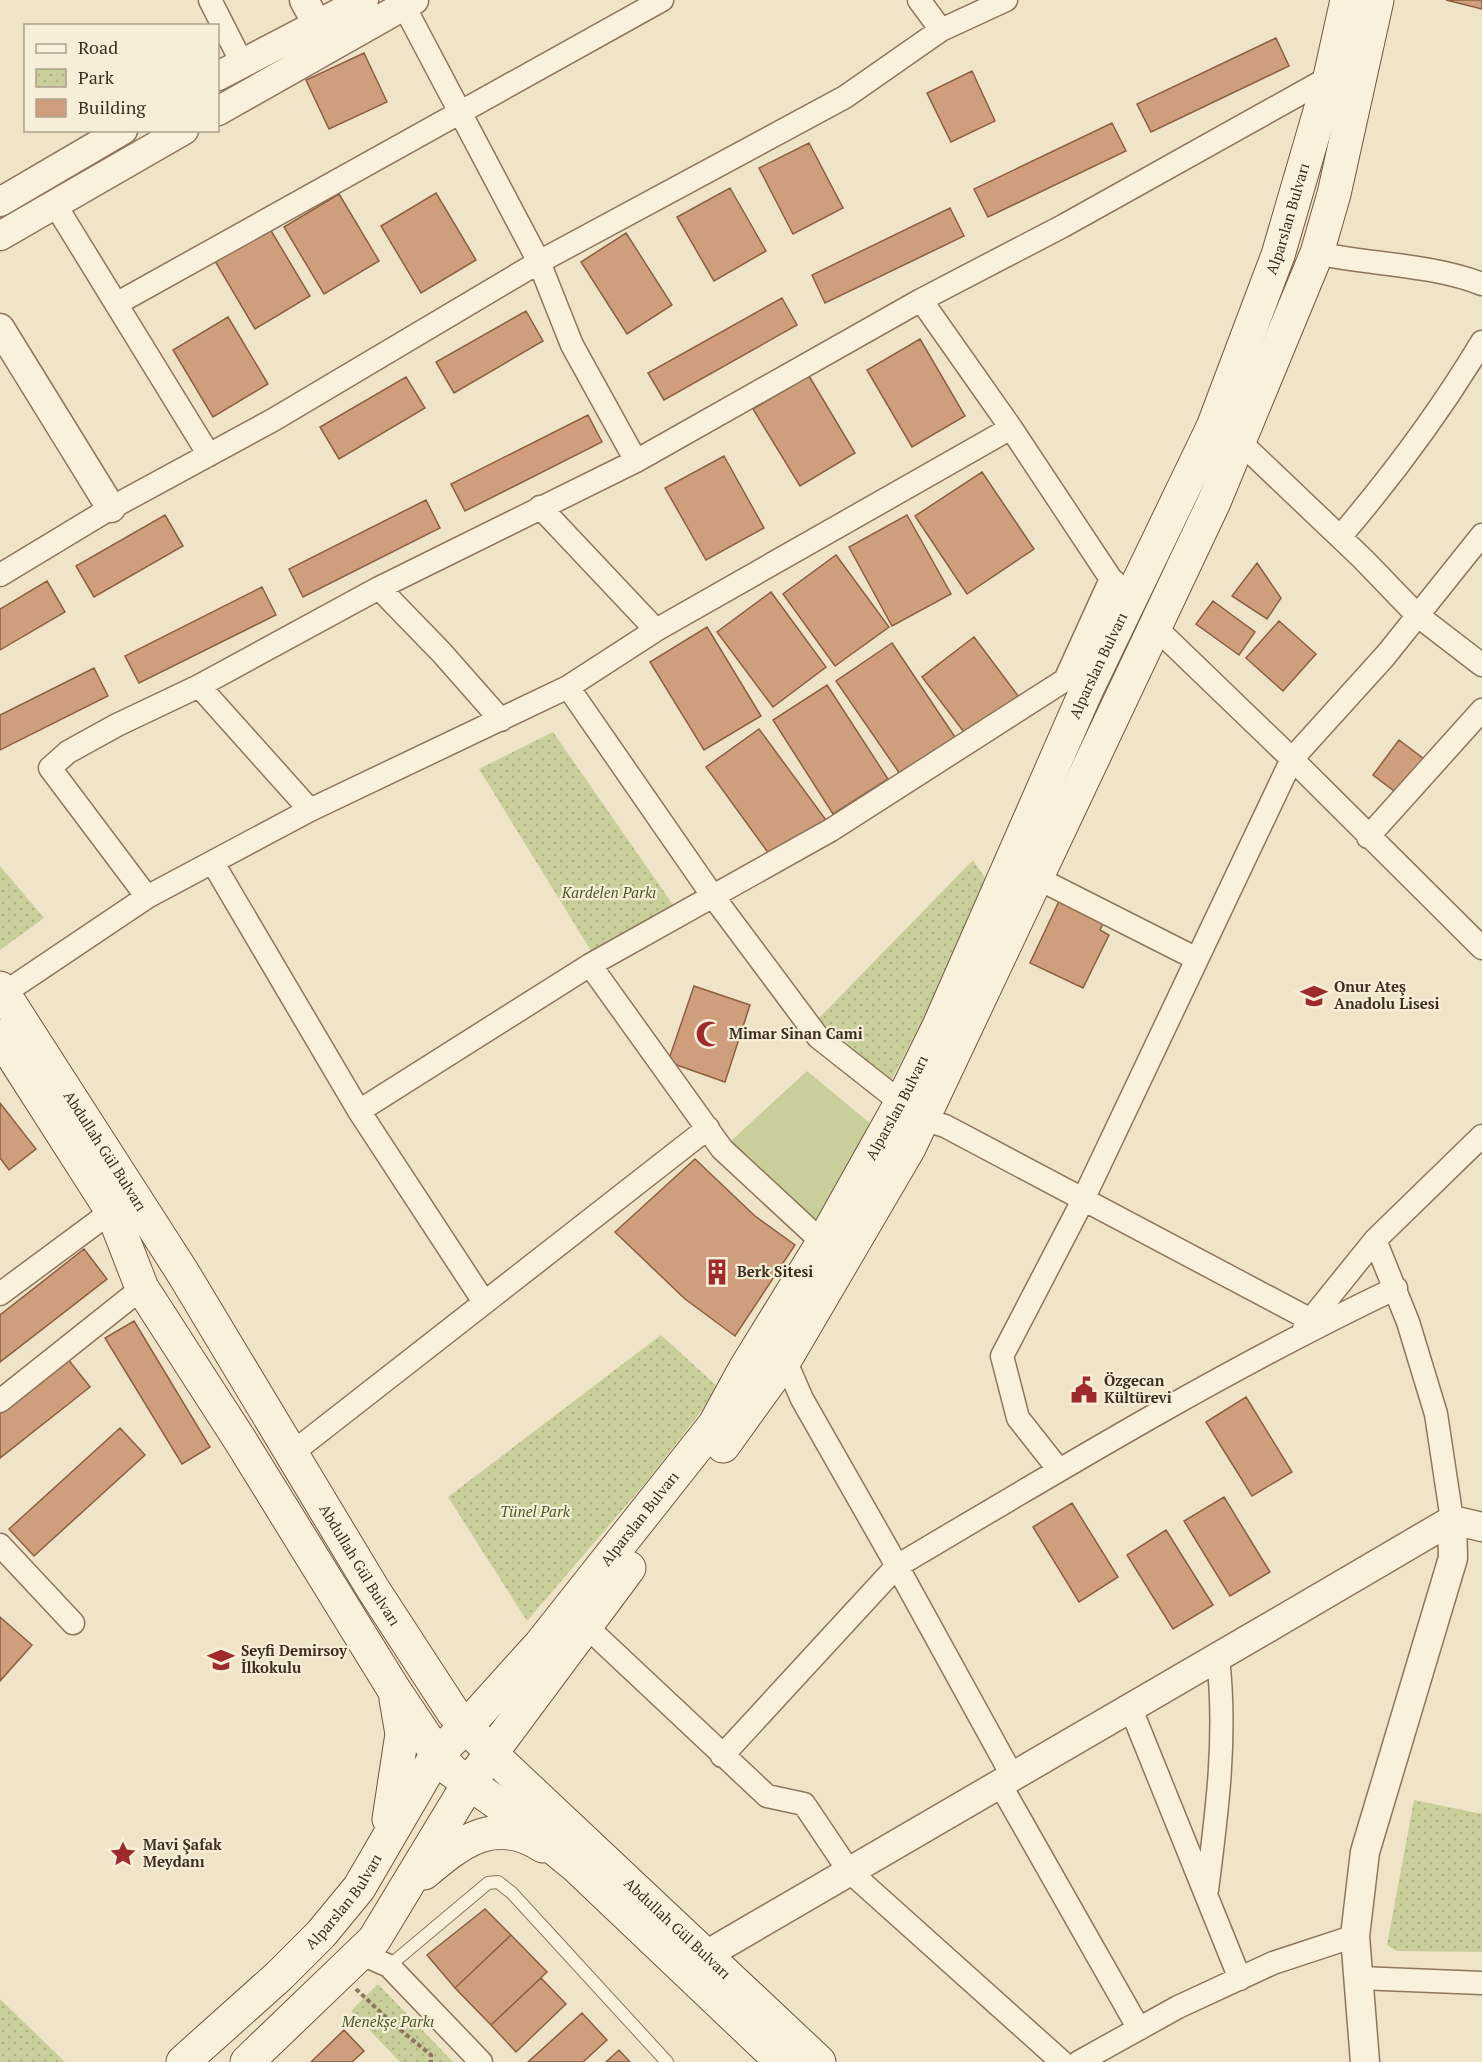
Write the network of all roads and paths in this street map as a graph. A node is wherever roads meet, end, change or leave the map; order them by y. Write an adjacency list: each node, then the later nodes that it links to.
1 (210, 0): 11 (street)
2 (364, 0): 9 (street)
3 (662, 0): 15 (street)
4 (919, 0): 10 (street)
5 (1006, 0): 10 (street)
6 (1347, 0): 13 (main road, Alparslan Bulvarı)
7 (1377, 0): 21 (main road, Alparslan Bulvarı)
8 (409, 3): 14 (street); 15 (street)
9 (310, 12): 11 (street)
10 (941, 30): 22 (street)
11 (242, 63): 12 (street)
12 (219, 75)
13 (1330, 77): 24 (street); 38 (main road, Alparslan Bulvarı)
14 (219, 110)
15 (459, 111): 22 (street); 25 (street)
16 (120, 132): 18 (street)
17 (181, 132): 19 (street)
18 (0, 202)
19 (56, 206): 20 (street); 25 (street)
20 (0, 236)
21 (1317, 252): 23 (street); 29 (main road, Alparslan Bulvarı)
22 (539, 262): 30 (street); 31 (street)
23 (1482, 284)
24 (921, 300): 28 (street); 31 (street)
25 (116, 304): 30 (street)
26 (0, 328): 33 (street)
27 (1482, 342): 35 (street)
28 (1011, 428): 38 (street); 41 (street)
29 (1239, 441): 35 (street); 40 (main road, Alparslan Bulvarı)
30 (209, 455): 33 (street)
31 (636, 461): 32 (street)
32 (540, 507): 37 (street); 41 (street)
33 (111, 508): 36 (street)
34 (1482, 535): 39 (street)
35 (1340, 537): 39 (street)
36 (0, 575)
37 (379, 588): 43 (street); 47 (street)
38 (1121, 588): 44 (main road, Alparslan Bulvarı)
39 (1418, 615): 42 (street); 48 (street)
40 (1156, 628): 48 (street); 52 (main road, Alparslan Bulvarı)
41 (656, 630): 45 (street)
42 (1482, 665)
43 (199, 686): 49 (street); 54 (street)
44 (1076, 686): 53 (street); 61 (main road, Alparslan Bulvarı)
45 (568, 687): 47 (street); 53 (street)
46 (1482, 710): 50 (street)
47 (501, 720): 49 (street)
48 (1292, 759): 50 (street); 56 (street)
49 (310, 810): 51 (street)
50 (1368, 837): 55 (street)
51 (213, 863): 54 (street); 60 (street)
52 (1037, 878): 56 (street); 61 (main road, Alparslan Bulvarı)
53 (712, 894): 57 (street); 61 (street)
54 (147, 897): 58 (street)
55 (1482, 948)
56 (1197, 959): 64 (street)
57 (590, 965): 60 (street); 62 (street)
58 (2, 990): 75 (main road, Abdullah Gül Bulvarı)
59 (0, 1036): 65 (main road, Abdullah Gül Bulvarı)
60 (358, 1111): 71 (street)
61 (911, 1111): 64 (street); 67 (main road, Alparslan Bulvarı)
62 (708, 1128): 67 (street); 71 (street)
63 (1482, 1136): 66 (street)
64 (1083, 1198): 72 (street); 76 (street)
65 (112, 1211): 69 (main road, Abdullah Gül Bulvarı); 70 (street)
66 (1375, 1240): 68 (street); 72 (street)
67 (834, 1252): 73 (main road, Alparslan Bulvarı); 86 (main road, Alparslan Bulvarı)
68 (1396, 1287): 72 (street); 77 (street)
69 (142, 1288): 74 (street); 84 (main road, Abdullah Gül Bulvarı)
70 (0, 1294)
71 (484, 1302): 75 (street)
72 (1305, 1327): 76 (street)
73 (785, 1360): 80 (street); 82 (main road, Alparslan Bulvarı)
74 (0, 1401)
75 (292, 1453): 86 (main road, Abdullah Gül Bulvarı)
76 (1059, 1470): 80 (street)
77 (1452, 1520): 78 (street); 83 (street); 97 (street)
78 (1482, 1527)
79 (0, 1545): 81 (street)
80 (897, 1566): 89 (street); 90 (street)
81 (73, 1623)
82 (587, 1628): 87 (main road, Alparslan Bulvarı); 89 (street)
83 (1218, 1658): 85 (street); 96 (street)
84 (393, 1688): 88 (main road, Abdullah Gül Bulvarı); 92 (main road)
85 (1131, 1709): 90 (street); 96 (street)
86 (466, 1727): 87 (main road, Abdullah Gül Bulvarı); 88 (main road, Alparslan Bulvarı)
87 (491, 1753): 91 (main road, Alparslan Bulvarı); 98 (main road, Abdullah Gül Bulvarı)
88 (437, 1754): 91 (main road, Abdullah Gül Bulvarı); 92 (main road, Alparslan Bulvarı)
89 (722, 1756): 94 (street)
90 (1006, 1781): 94 (street); 103 (street)
91 (469, 1783): 93 (main road, Abdullah Gül Bulvarı); 95 (main road, Alparslan Bulvarı)
92 (379, 1857): 104 (main road, Alparslan Bulvarı)
93 (578, 1867): 95 (main road); 109 (main road, Abdullah Gül Bulvarı)
94 (849, 1871): 98 (street); 111 (street)
95 (406, 1888): 99 (main road, Alparslan Bulvarı)
96 (1207, 1894): 101 (street)
97 (1354, 1936): 100 (street); 101 (street)
98 (706, 1955): 110 (main road, Abdullah Gül Bulvarı)
99 (364, 1965): 105 (main road, Alparslan Bulvarı); 106 (path); 107 (street); 108 (lane)
100 (1359, 1978): 102 (street); 113 (street)
101 (1240, 1979): 103 (street)
102 (1482, 1983)
103 (1139, 2029): 112 (street)
104 (183, 2062)
105 (247, 2062)
106 (431, 2062)
107 (482, 2062)
108 (666, 2062)
109 (782, 2062)
110 (819, 2062)
111 (1062, 2062)
112 (1079, 2062)
113 (1365, 2062)

